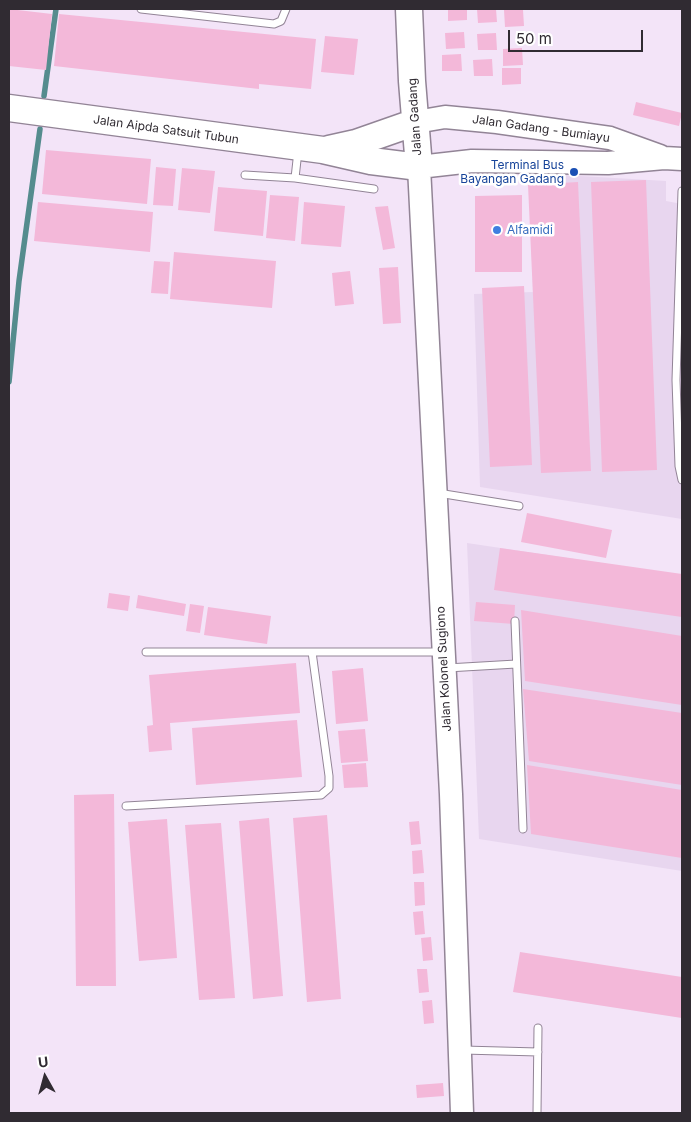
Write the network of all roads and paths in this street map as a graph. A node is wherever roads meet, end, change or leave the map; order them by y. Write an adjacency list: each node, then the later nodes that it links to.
1 (141, 9): 2 (lane)
2 (286, 9)
3 (410, 9): 5 (highway, Jalan Gadang)
4 (9, 108): 6 (highway, Jalan Aipda Satsuit Tubun)
5 (416, 122): 6 (highway, Jalan Aipda Satsuit Tubun); 7 (main road, Jalan Gadang - Bumiayu); 8 (highway, Jalan Gadang)
6 (311, 149): 8 (highway, Jalan Aipda Satsuit Tubun); 10 (lane)
7 (673, 158): 8 (main road, Jalan Gadang - Bumiayu)
8 (419, 166): 14 (main road, Jalan Gadang)
9 (245, 175): 10 (lane)
10 (296, 178): 11 (lane)
11 (374, 189)
12 (682, 191): 13 (lane)
13 (681, 216): 15 (lane)
14 (421, 225): 16 (main road, Jalan Kolonel Sugiono)
15 (682, 480)
16 (435, 493): 17 (lane); 21 (main road, Jalan Kolonel Sugiono)
17 (519, 506)
18 (515, 621): 22 (lane)
19 (146, 652): 20 (lane)
20 (312, 652): 21 (lane); 23 (lane)
21 (444, 660): 22 (lane); 26 (main road, Jalan Kolonel Sugiono)
22 (516, 664): 24 (lane)
23 (126, 806)
24 (523, 829)
25 (538, 1028): 27 (lane)
26 (460, 1050): 27 (lane); 28 (main road, Jalan Kolonel Sugiono)
27 (538, 1052): 29 (lane)
28 (462, 1113)
29 (537, 1113)

